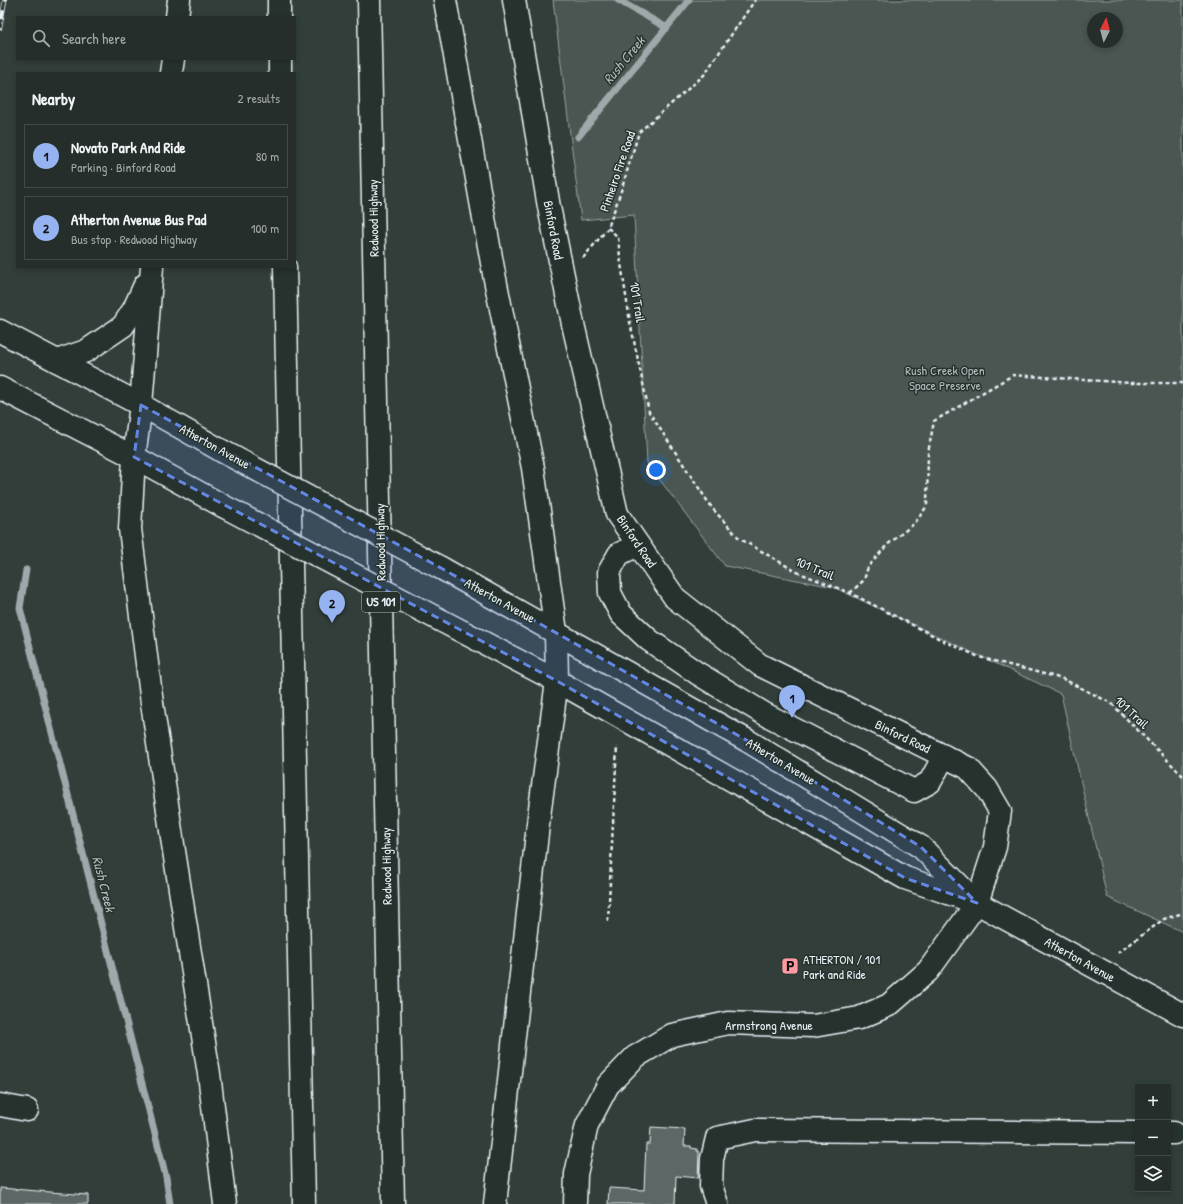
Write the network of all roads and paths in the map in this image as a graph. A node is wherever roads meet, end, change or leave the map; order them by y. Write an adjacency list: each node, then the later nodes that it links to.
1 (179, 0): 7 (main road)
2 (279, 0): 8 (main road)
3 (368, 0): 40 (main road, Redwood Highway / US 101)
4 (445, 0): 25 (main road)
5 (514, 0): 16 (main road, Binford Road)
6 (755, 0): 13 (path, Pinheiro Fire Road)
7 (177, 16)
8 (279, 16)
9 (173, 60): 11 (main road)
10 (280, 60): 12 (main road)
11 (171, 72)
12 (280, 72)
13 (608, 228): 16 (path, Pinheiro Fire Road); 24 (path, 101 Trail)
14 (152, 268): 18 (main road); 21 (main road)
15 (285, 268): 39 (main road)
16 (564, 280): 23 (main road, Binford Road)
17 (8, 336): 18 (main road, Atherton Avenue)
18 (56, 361): 21 (main road, Atherton Avenue)
19 (1183, 383): 24 (path)
20 (3, 390): 22 (main road, Atherton Avenue)
21 (141, 405): 22 (main road); 25 (main road, Atherton Avenue, bridge)
22 (134, 457): 26 (main road, Atherton Avenue, bridge); 38 (main road)
23 (638, 545): 28 (main road, Binford Road); 28 (main road)
24 (850, 593): 29 (path, 101 Trail)
25 (556, 632): 26 (main road); 30 (main road, Atherton Avenue)
26 (557, 681): 30 (main road, Atherton Avenue); 41 (main road)
27 (617, 746): 32 (path)
28 (944, 756): 30 (main road, Binford Road)
29 (1183, 776)
30 (977, 903): 33 (main road, Atherton Avenue); 42 (main road, Armstrong Avenue)
31 (1183, 913): 33 (path)
32 (608, 921)
33 (1098, 969): 34 (main road, Atherton Avenue)
34 (1183, 1015)
35 (0, 1105): 36 (main road)
36 (27, 1110)
37 (1135, 1133): 43 (main road)
38 (225, 1204)
39 (304, 1204)
40 (393, 1204)
41 (495, 1204)
42 (574, 1204)
43 (717, 1204)

